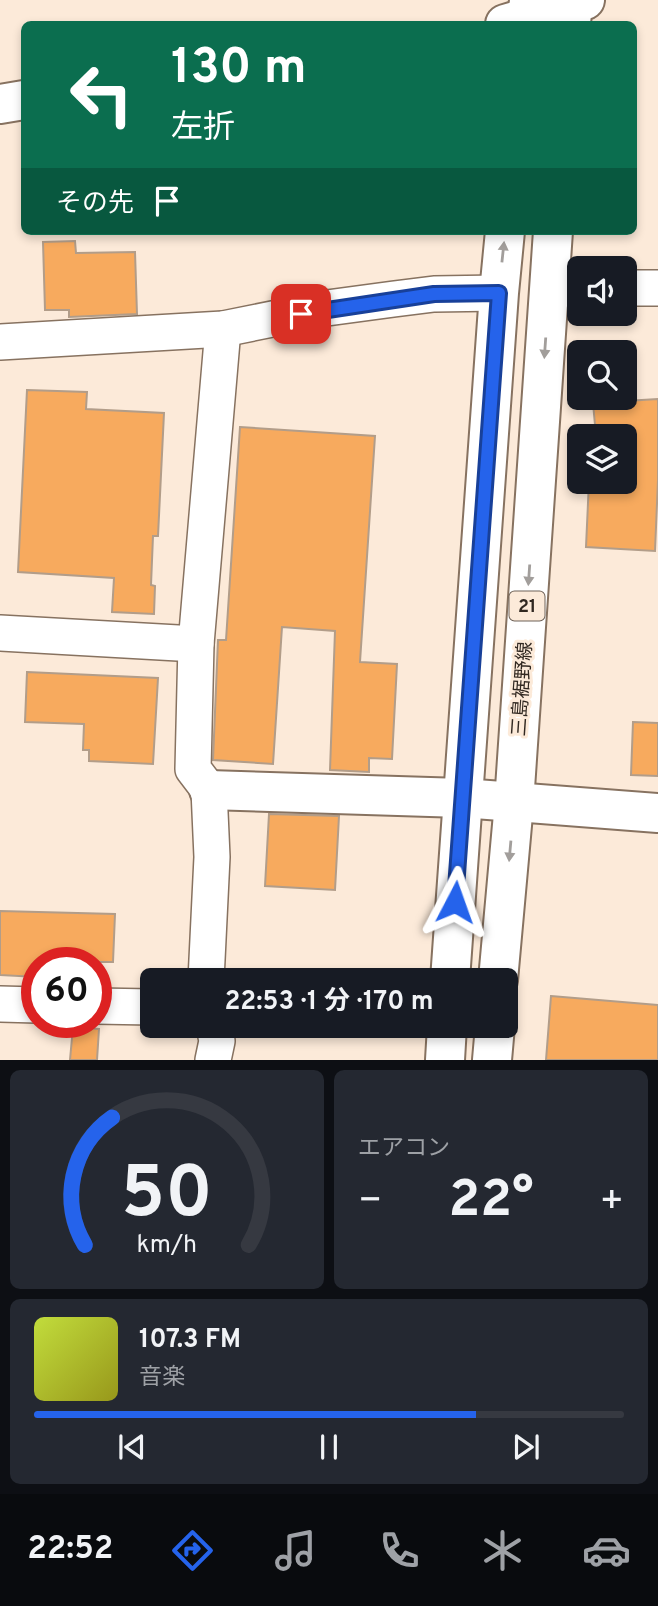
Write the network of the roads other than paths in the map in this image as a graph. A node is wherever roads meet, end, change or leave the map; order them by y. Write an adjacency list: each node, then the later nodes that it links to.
1 (575, 7): 2 (main road)
2 (522, 17)
3 (21, 100): 4 (main road)
4 (0, 104)
5 (505, 235): 10 (main road, one-way to 5)
6 (555, 235): 9 (main road, 三島裾野線 / 21)
7 (637, 288): 8 (street)
8 (658, 288)
9 (564, 289): 17 (main road, 三島裾野線 / 21, one-way to 17)
10 (499, 293): 11 (street); 16 (main road)
11 (223, 329): 12 (street); 14 (street)
12 (0, 342)
13 (0, 633): 14 (street)
14 (197, 644): 15 (street)
15 (209, 790): 16 (main road); 19 (street)
16 (462, 798): 17 (main road); 20 (main road)
17 (514, 803): 18 (main road); 21 (main road, 三島裾野線 / 21, one-way to 21)
18 (658, 813)
19 (207, 968)
20 (451, 968)
21 (499, 968)
22 (0, 1004): 23 (street)
23 (21, 1005)
24 (112, 1006): 25 (street)
25 (140, 1007)
26 (216, 1038): 29 (street)
27 (446, 1038): 30 (main road)
28 (494, 1038): 31 (main road)
29 (213, 1060)
30 (444, 1060)
31 (492, 1060)

